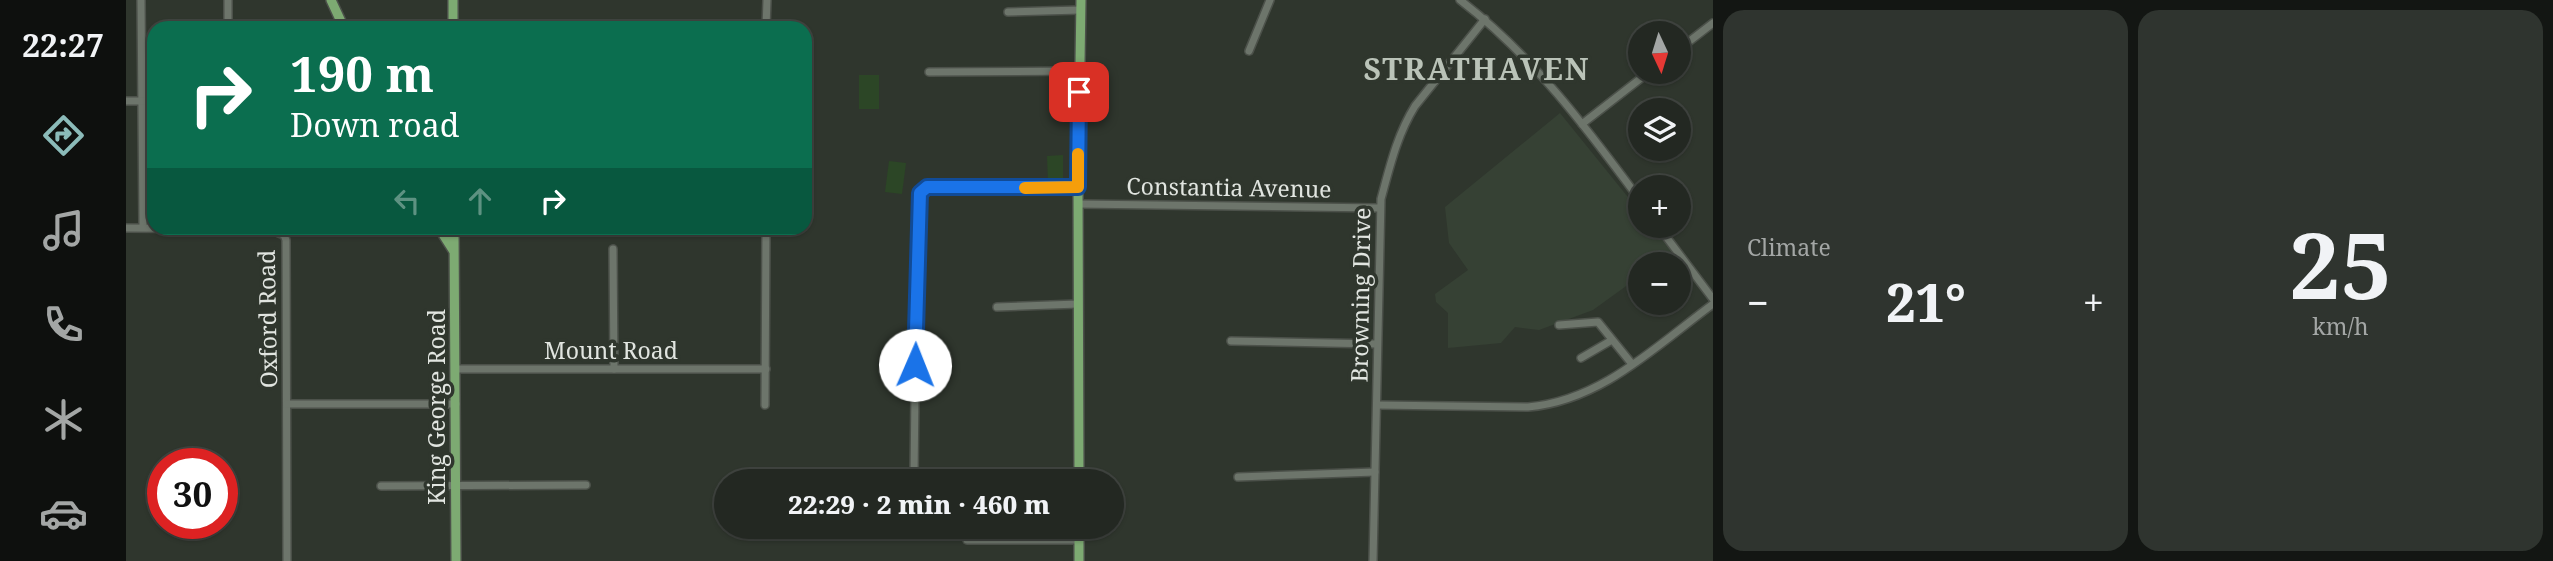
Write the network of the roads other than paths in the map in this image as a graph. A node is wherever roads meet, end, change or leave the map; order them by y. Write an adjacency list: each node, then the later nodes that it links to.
1 (141, 0): 22 (street)
2 (228, 0): 11 (street)
3 (331, 0): 12 (main road)
4 (453, 0): 13 (main road)
5 (767, 0): 14 (street)
6 (1270, 0): 17 (street)
7 (1460, 0): 10 (street)
8 (1080, 5): 9 (street); 18 (main road)
9 (1008, 12)
10 (1485, 19): 24 (street); 28 (street, Browning Drive)
11 (228, 21)
12 (341, 21)
13 (453, 21)
14 (766, 21)
15 (1713, 23): 16 (street)
16 (1691, 40)
17 (1249, 51)
18 (1080, 71): 19 (street); 26 (main road)
19 (929, 72)
20 (1634, 84): 24 (street)
21 (126, 101): 22 (street)
22 (142, 101): 23 (street); 29 (street)
23 (147, 101)
24 (1582, 124): 25 (street)
25 (1628, 184)
26 (1078, 187): 27 (main road); 56 (street)
27 (1078, 204): 28 (street, Constantia Avenue); 40 (main road)
28 (1380, 208): 46 (street, Browning Drive)
29 (143, 227): 30 (street, Oxford Road); 31 (street)
30 (147, 227)
31 (126, 228)
32 (284, 235): 52 (street, Oxford Road)
33 (443, 235): 38 (main road)
34 (454, 235): 38 (main road, King George Road)
35 (766, 235): 51 (street)
36 (1667, 238): 39 (street)
37 (613, 249): 50 (street)
38 (454, 252): 49 (main road, King George Road)
39 (1713, 299)
40 (1079, 304): 42 (street); 57 (main road)
41 (1713, 304): 48 (street)
42 (997, 307)
43 (1559, 325): 44 (street)
44 (1612, 340): 47 (street); 48 (street)
45 (1231, 341): 46 (street)
46 (1377, 344): 55 (street, Browning Drive)
47 (1581, 358)
48 (1632, 364): 55 (street)
49 (456, 369): 50 (street, Mount Road); 53 (main road, King George Road)
50 (614, 369): 51 (street, Mount Road)
51 (766, 369): 54 (street)
52 (287, 404): 53 (street); 65 (street, Oxford Road)
53 (456, 404): 62 (main road, King George Road)
54 (765, 405)
55 (1377, 405): 58 (street, Browning Drive)
56 (914, 469)
57 (1079, 469)
58 (1375, 472): 59 (street); 68 (street, Browning Drive)
59 (1238, 477)
60 (586, 485): 62 (street)
61 (381, 486): 62 (street)
62 (457, 486): 66 (main road, King George Road)
63 (967, 540): 64 (street)
64 (1080, 540): 67 (main road)
65 (287, 561)
66 (456, 561)
67 (1079, 561)
68 (1373, 561)

